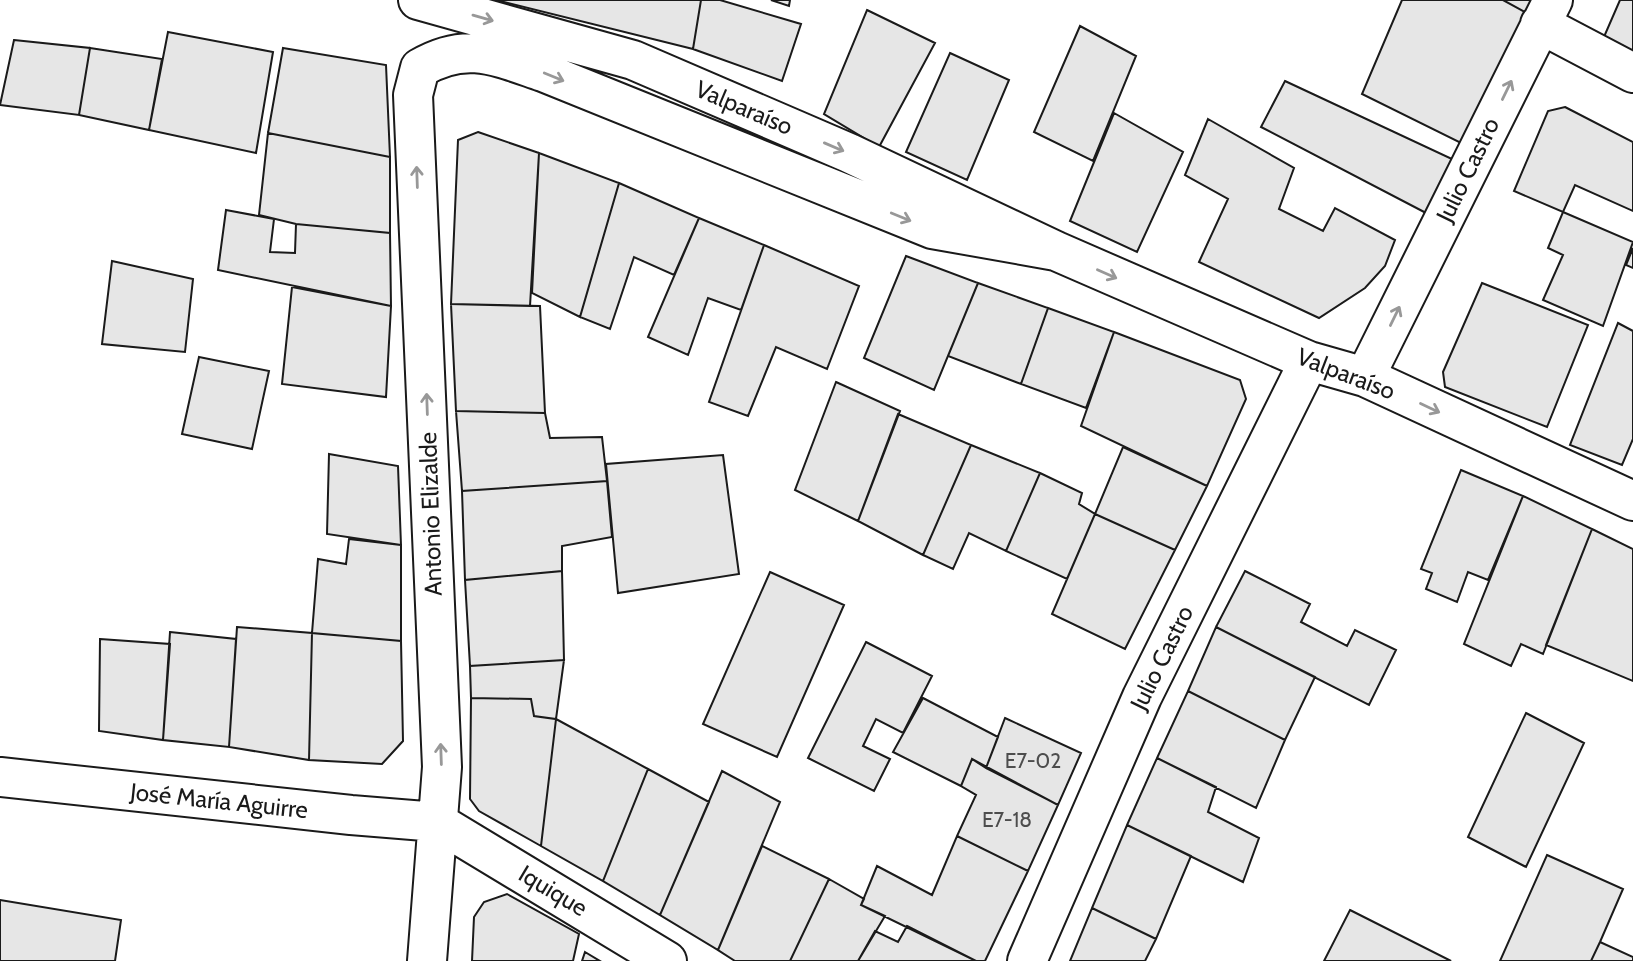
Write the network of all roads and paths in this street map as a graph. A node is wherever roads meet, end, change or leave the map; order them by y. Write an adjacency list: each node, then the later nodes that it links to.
1 (418, 0): 5 (street, Valparaíso, one-way to 5)
2 (1546, 12): 4 (street); 7 (street, Julio Castro, one-way to 2)
3 (420, 68): 5 (street, Valparaíso, one-way to 5); 10 (street, Antonio Elizalde, one-way to 3)
4 (1633, 73)
5 (1056, 251): 6 (street, Valparaíso, one-way to 6)
6 (1309, 361): 7 (street, Valparaíso); 13 (street, Julio Castro)
7 (1364, 377): 8 (street, Valparaíso, one-way to 8)
8 (1633, 501)
9 (0, 777): 10 (street, José María Aguirre)
10 (438, 822): 11 (street, Antonio Elizalde); 12 (street, Iquique)
11 (427, 961)
12 (667, 961)
13 (1027, 961)

